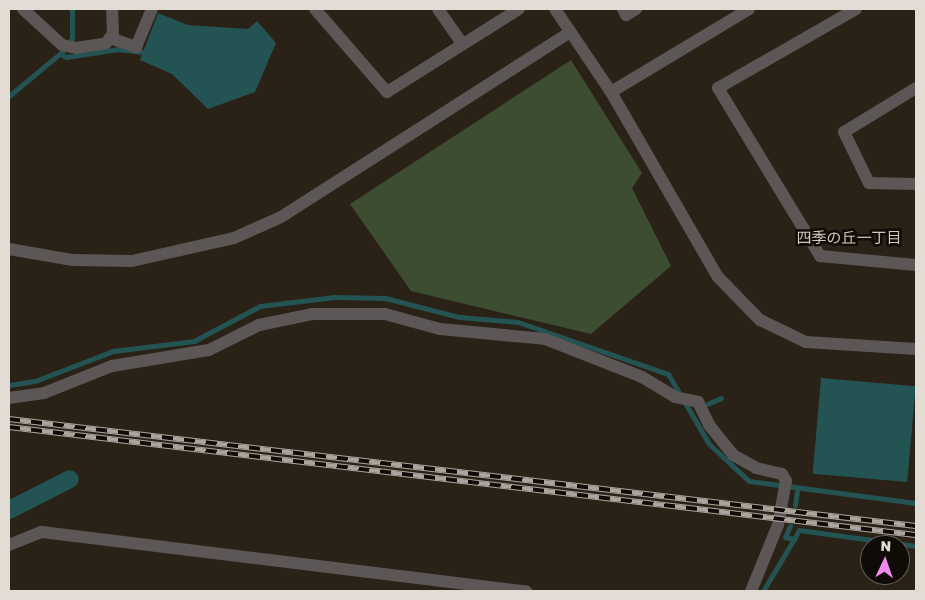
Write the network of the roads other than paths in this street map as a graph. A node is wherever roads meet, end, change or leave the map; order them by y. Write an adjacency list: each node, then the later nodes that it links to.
1 (23, 9): 14 (street)
2 (112, 9): 14 (street)
3 (152, 9): 14 (street)
4 (315, 9): 15 (street)
5 (438, 9): 15 (street)
6 (520, 9): 15 (street)
7 (555, 9): 13 (street)
8 (623, 9): 9 (street)
9 (636, 9)
10 (749, 9): 17 (street)
11 (856, 9): 12 (street)
12 (838, 13): 20 (street)
13 (570, 33): 17 (street); 19 (street)
14 (110, 38)
15 (461, 42)
16 (916, 88): 18 (street)
17 (611, 92): 21 (street)
18 (916, 184)
19 (9, 249)
20 (916, 265)
21 (916, 349)
22 (9, 398): 25 (street)
23 (9, 545): 24 (street)
24 (526, 591)
25 (751, 591)

